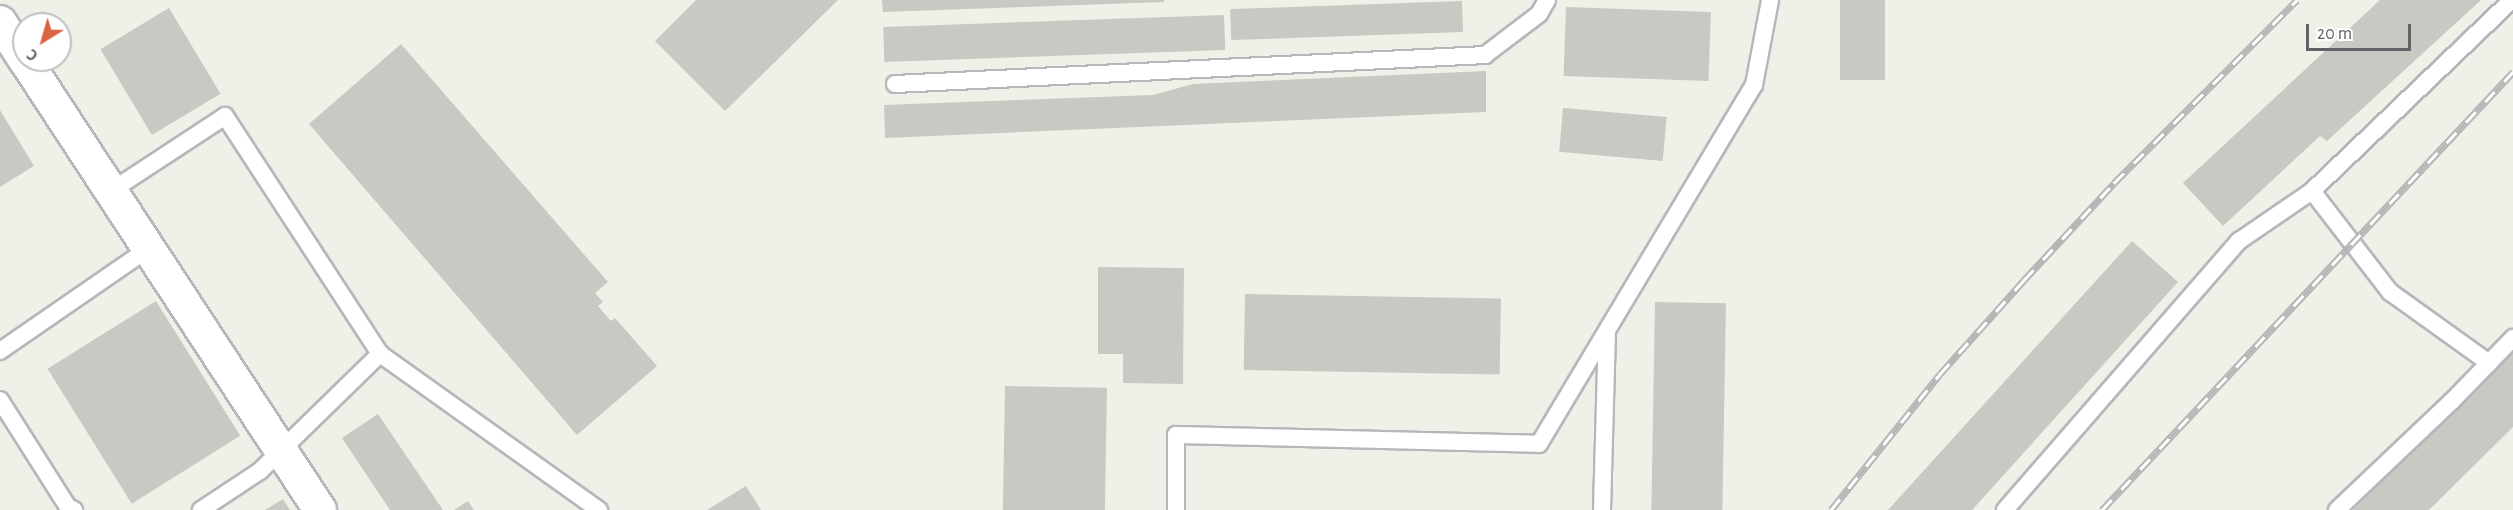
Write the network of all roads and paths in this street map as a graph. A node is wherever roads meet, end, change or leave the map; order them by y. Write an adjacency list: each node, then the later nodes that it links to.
1 (1547, 0): 5 (lane)
2 (1770, 0): 9 (lane)
3 (2512, 0): 7 (lane)
4 (29, 72): 6 (street)
5 (895, 84)
6 (111, 191): 8 (street); 12 (lane)
7 (2312, 191): 13 (lane); 22 (lane)
8 (148, 249): 11 (lane); 15 (street)
9 (1607, 330): 20 (lane); 21 (lane)
10 (2513, 338): 13 (lane)
11 (0, 351)
12 (380, 354): 15 (lane); 19 (lane)
13 (2489, 363): 23 (lane)
14 (0, 400): 16 (lane)
15 (281, 451): 17 (lane); 18 (street)
16 (74, 510)
17 (201, 510)
18 (320, 510)
19 (599, 510)
20 (1176, 510)
21 (1602, 510)
22 (2005, 510)
23 (2337, 510)

